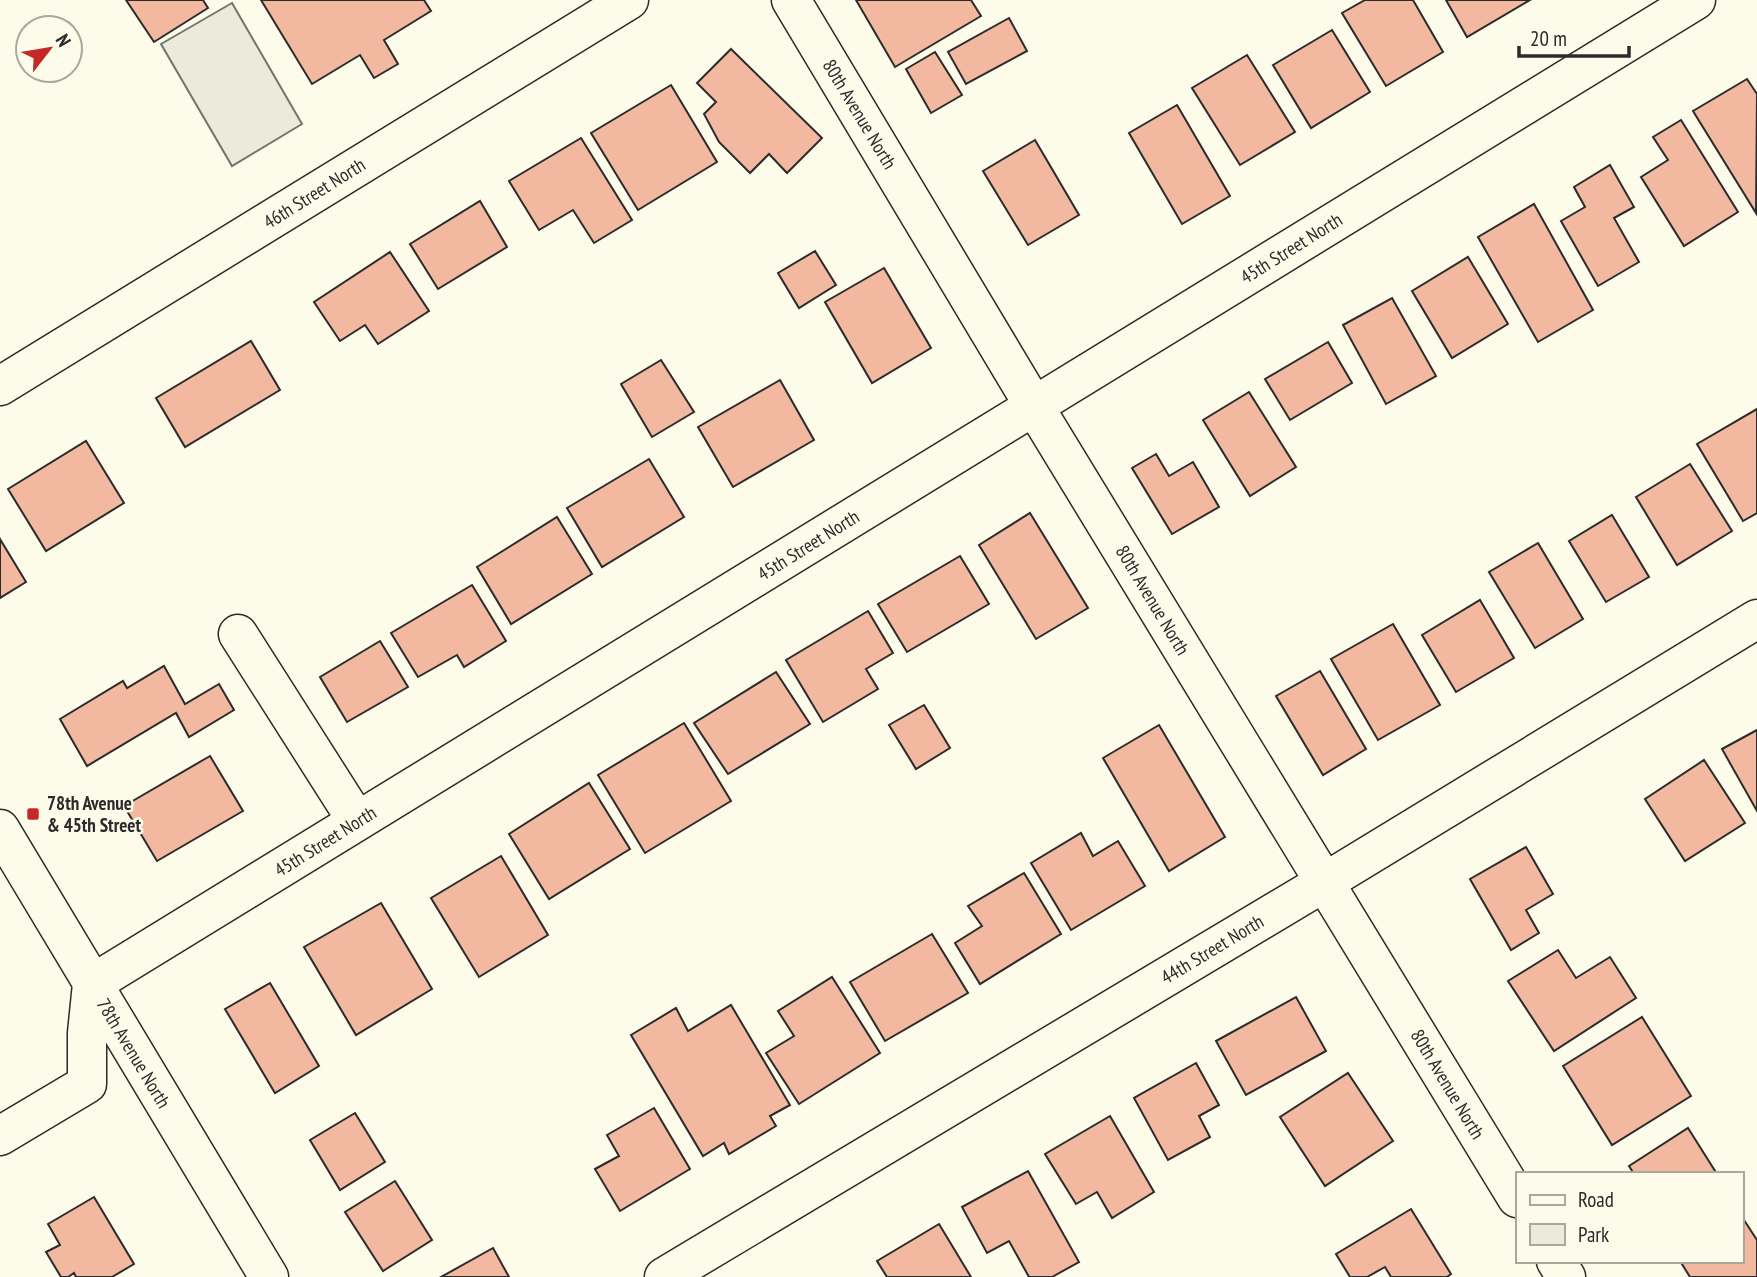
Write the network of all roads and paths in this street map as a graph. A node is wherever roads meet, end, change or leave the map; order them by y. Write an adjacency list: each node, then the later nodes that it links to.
1 (629, 0): 4 (street, 46th Street North)
2 (791, 0): 5 (street, 80th Avenue North)
3 (1696, 0): 5 (street, 45th Street North)
4 (0, 386)
5 (1034, 406): 8 (street, 45th Street North); 10 (street, 80th Avenue North)
6 (1757, 619): 10 (street, 44th Street North)
7 (238, 634): 8 (street)
8 (357, 821): 11 (street, 45th Street North)
9 (0, 829): 11 (street, 78th Avenue North)
10 (1325, 882): 13 (street, 80th Avenue North); 15 (street, 44th Street North)
11 (92, 984): 12 (street); 14 (street, 78th Avenue North)
12 (0, 1136)
13 (1516, 1196)
14 (269, 1277)
15 (664, 1277)

